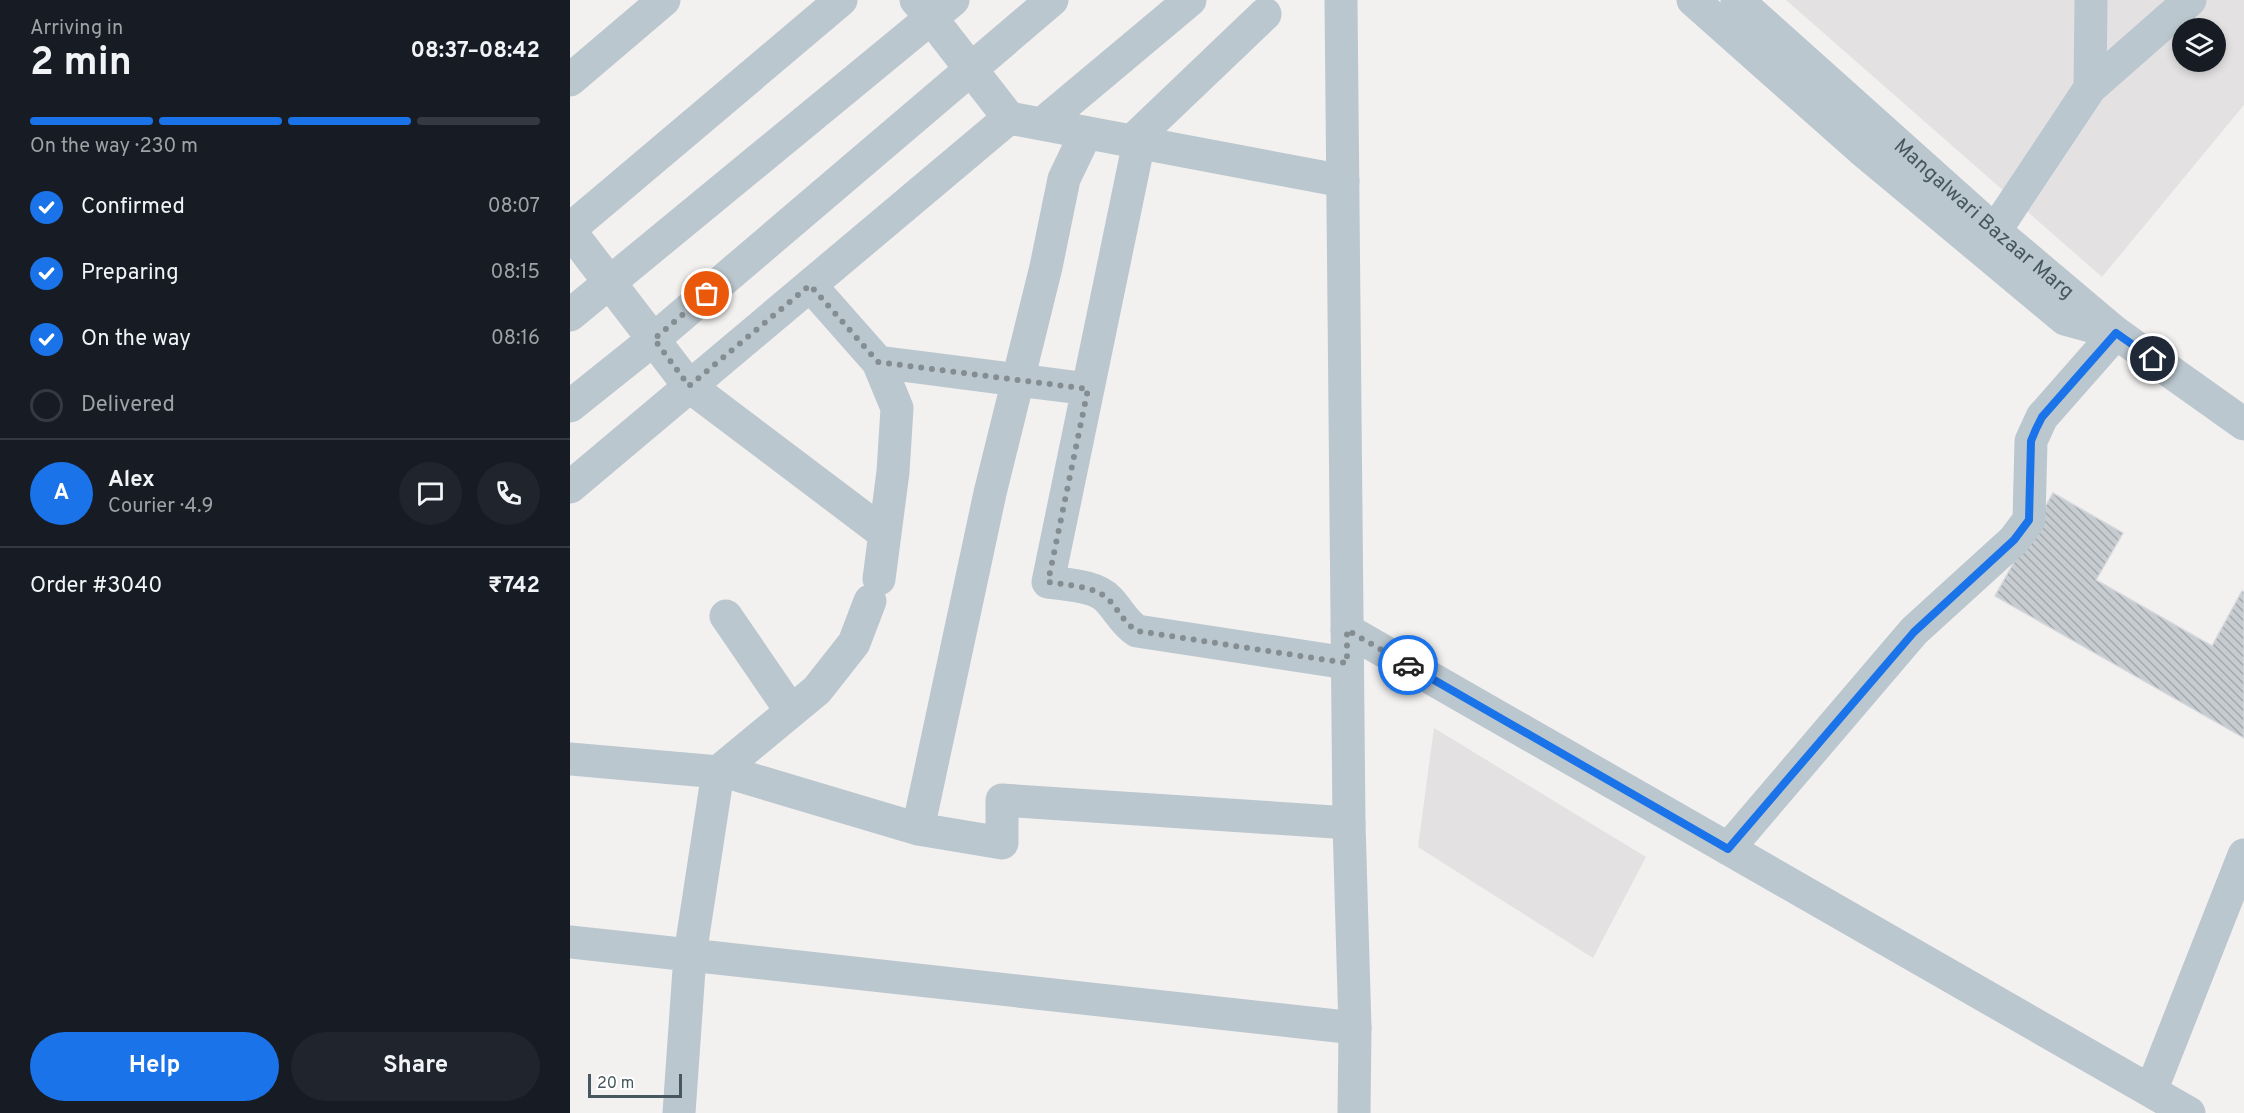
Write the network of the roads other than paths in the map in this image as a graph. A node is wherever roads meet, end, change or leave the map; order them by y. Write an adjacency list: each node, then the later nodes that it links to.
1 (664, 0): 13 (street)
2 (842, 0): 20 (street)
3 (1052, 0): 12 (street)
4 (1190, 0): 16 (street)
5 (1341, 0): 19 (street)
6 (1694, 0): 25 (street)
7 (1737, 0): 21 (street, Mangalwari Bazaar Marg)
8 (2091, 0): 14 (street)
9 (2190, 0): 14 (street)
10 (933, 6): 12 (street); 22 (street)
11 (1265, 15): 18 (street)
12 (972, 70): 15 (street); 26 (street)
13 (570, 80)
14 (2090, 88): 21 (street)
15 (1009, 118): 16 (street); 23 (street)
16 (1042, 124): 17 (street)
17 (1086, 133): 18 (street); 28 (street)
18 (1136, 141): 19 (street); 30 (street)
19 (1343, 181): 36 (street)
20 (570, 230): 22 (street)
21 (1995, 231): 25 (street, Mangalwari Bazaar Marg)
22 (610, 282): 24 (street); 26 (street)
23 (810, 285): 27 (street); 29 (street)
24 (570, 315)
25 (2116, 333): 32 (street, Mangalwari Bazaar Marg); 43 (street)
26 (654, 339): 29 (street); 31 (street)
27 (878, 362): 28 (street); 34 (street)
28 (1018, 380): 30 (street); 42 (street)
29 (689, 386): 33 (street); 34 (street)
30 (1088, 389): 37 (street)
31 (570, 406)
32 (2244, 424)
33 (570, 487)
34 (885, 534): 38 (street)
35 (726, 616): 38 (street)
36 (1347, 630): 37 (street); 43 (street)
37 (1347, 663): 41 (street)
38 (791, 711): 40 (street)
39 (570, 759): 40 (street)
40 (718, 771): 42 (street); 46 (street)
41 (1349, 823): 42 (street); 47 (street)
42 (918, 829)
43 (1728, 849): 48 (street)
44 (2244, 855): 48 (street)
45 (570, 942): 46 (street)
46 (690, 955): 47 (street); 49 (street)
47 (1355, 1028): 50 (street)
48 (2151, 1091): 51 (street)
49 (679, 1113)
50 (1354, 1113)
51 (2189, 1113)

